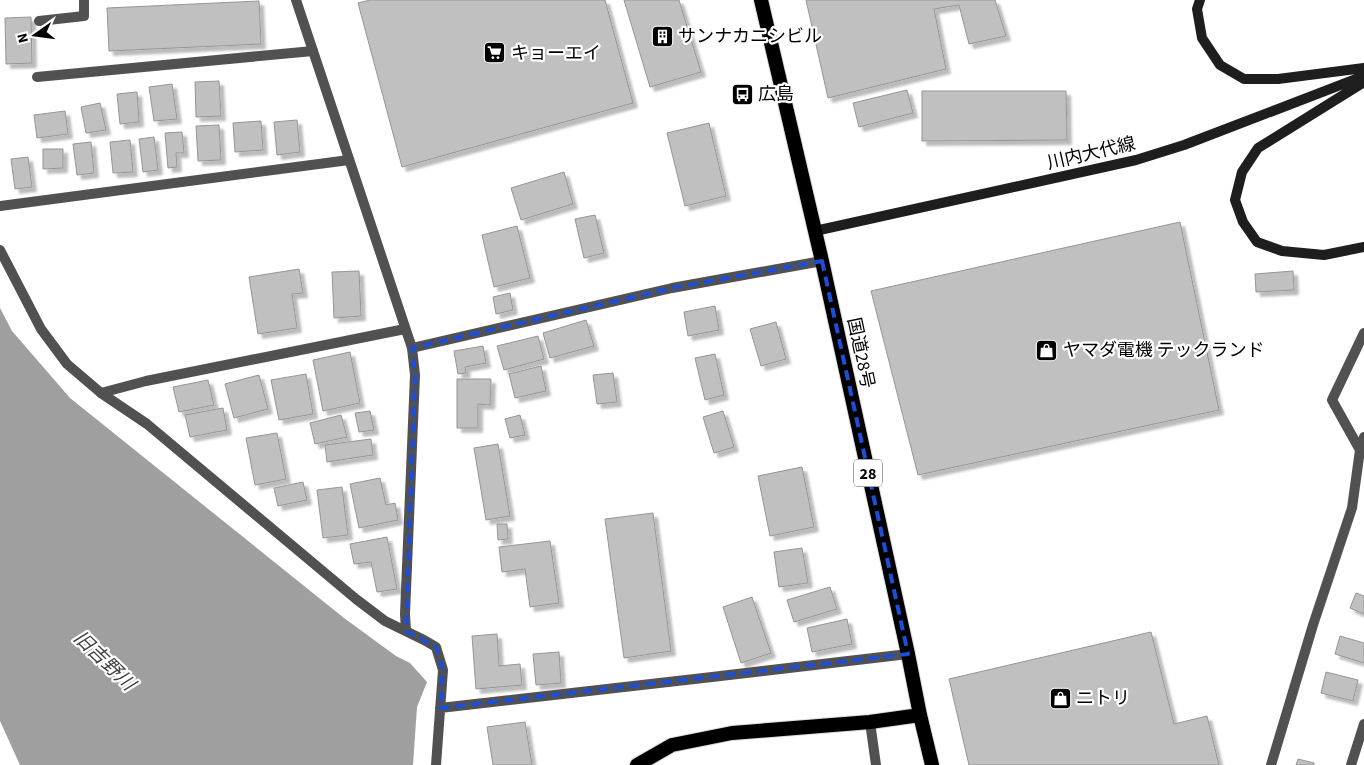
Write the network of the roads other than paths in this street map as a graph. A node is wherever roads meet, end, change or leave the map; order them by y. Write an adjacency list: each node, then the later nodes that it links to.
1 (84, 0): 5 (street)
2 (296, 0): 6 (street)
3 (761, 0): 13 (highway, 国道28号 / 28)
4 (1200, 0): 7 (main road)
5 (39, 21)
6 (313, 51): 9 (street); 11 (street)
7 (1364, 68)
8 (1364, 76): 13 (main road, 川内大代線)
9 (37, 77)
10 (1364, 82): 14 (main road)
11 (349, 160): 12 (street); 17 (street)
12 (0, 206)
13 (815, 231): 16 (highway, 国道28号 / 28)
14 (1364, 247)
15 (0, 250): 20 (street)
16 (822, 261): 19 (street); 24 (highway, 国道28号 / 28)
17 (405, 329): 19 (street); 20 (street)
18 (1364, 333): 22 (street)
19 (412, 348): 23 (street)
20 (101, 393): 23 (street)
21 (1364, 437): 22 (street)
22 (1362, 451): 33 (street)
23 (406, 631): 25 (street)
24 (908, 654): 25 (street); 26 (highway, 国道28号 / 28)
25 (440, 708): 29 (street)
26 (920, 715): 27 (highway); 32 (highway, 国道28号 / 28)
27 (870, 722): 30 (highway); 31 (street)
28 (1364, 724): 34 (street)
29 (436, 765)
30 (637, 765)
31 (876, 765)
32 (932, 765)
33 (1271, 765)
34 (1351, 765)

